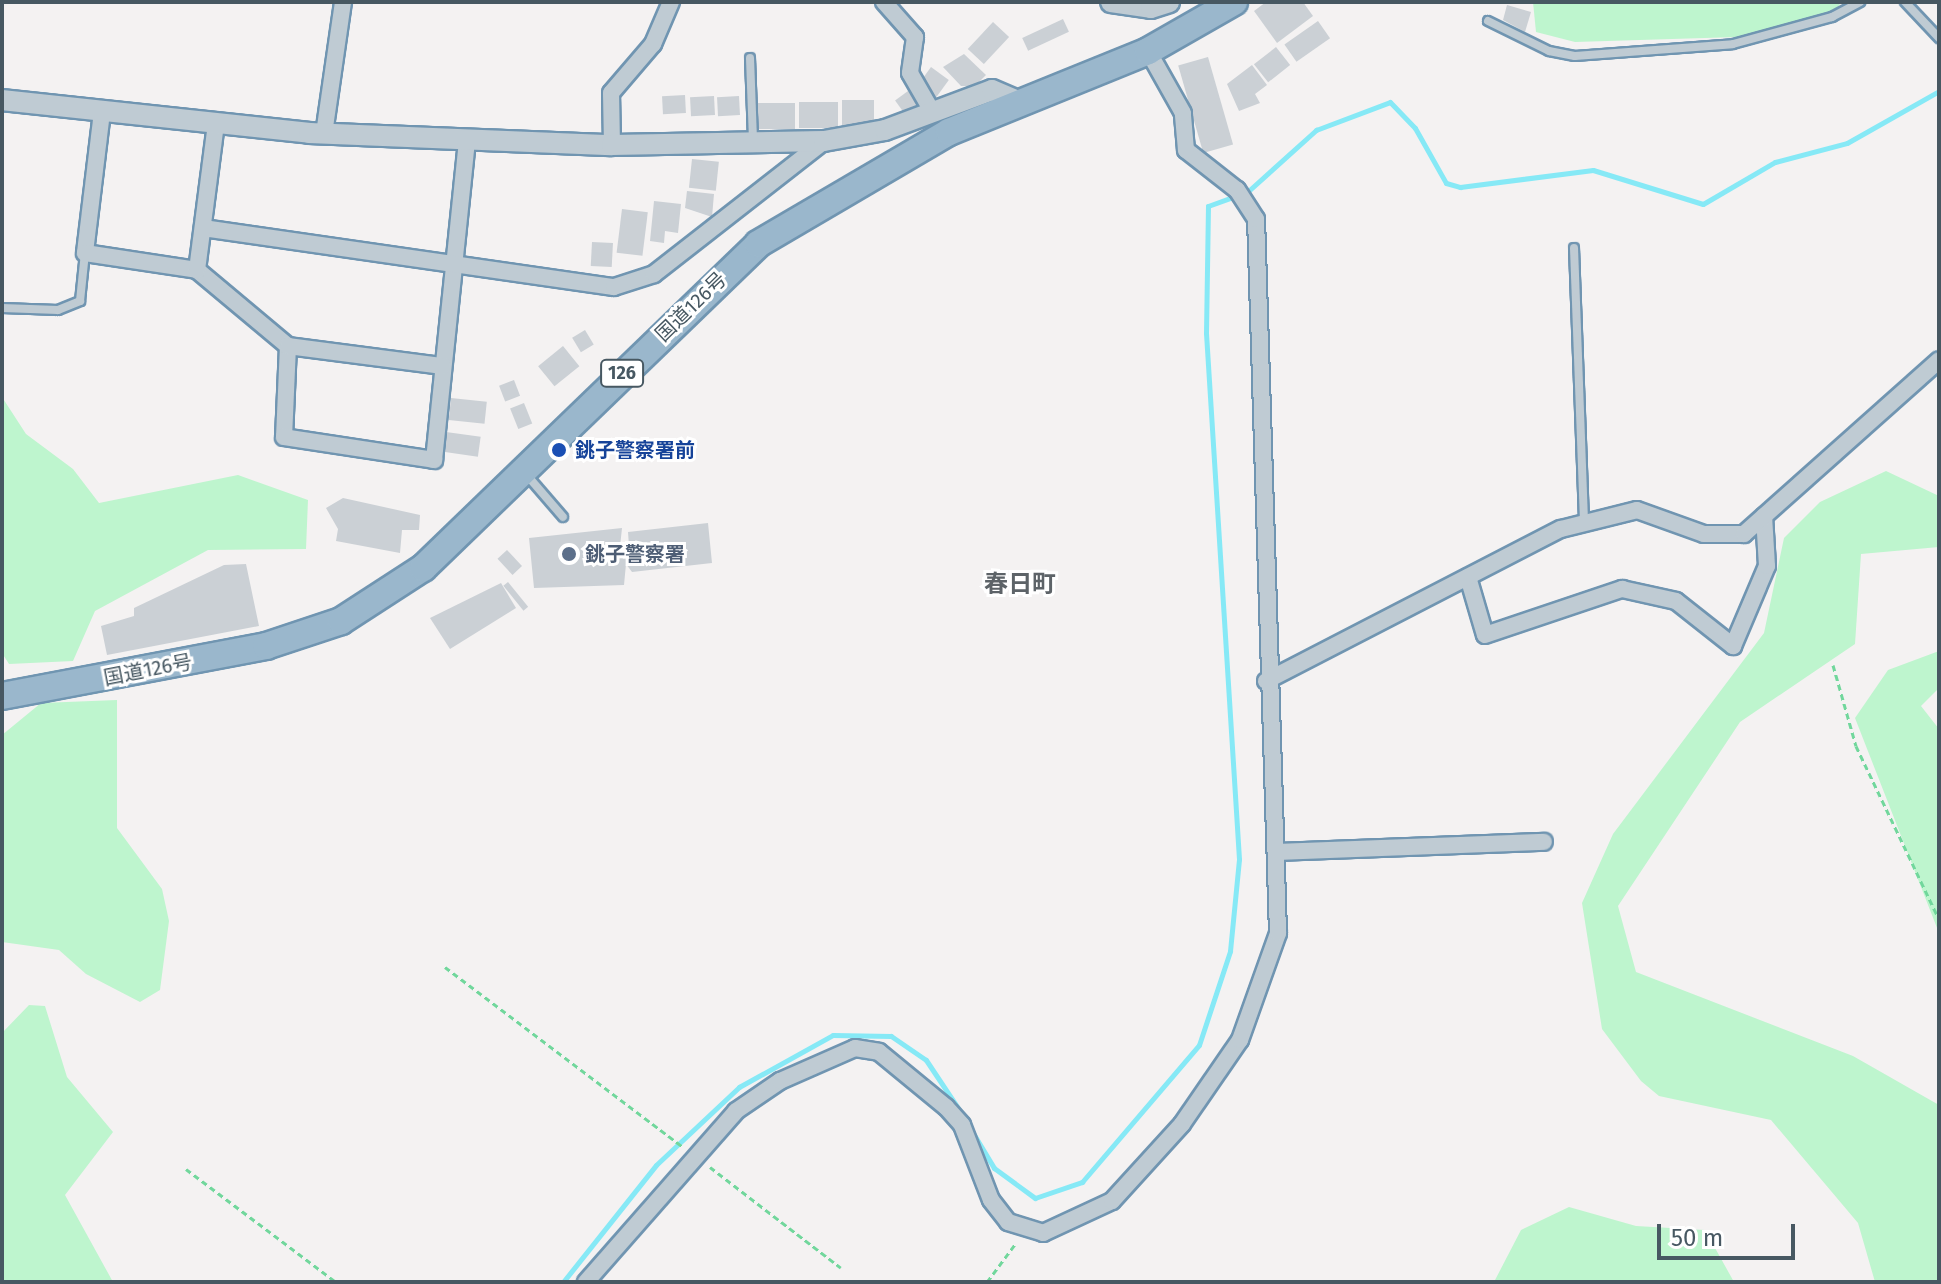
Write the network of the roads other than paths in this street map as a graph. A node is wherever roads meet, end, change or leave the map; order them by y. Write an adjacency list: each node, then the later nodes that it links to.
1 (343, 2): 18 (street)
2 (671, 2): 22 (street)
3 (884, 2): 16 (street)
4 (1111, 2): 5 (street)
5 (1169, 2)
6 (1234, 2): 11 (highway, 国道126号 / 126)
7 (1860, 2): 9 (lane)
8 (1905, 2): 10 (lane)
9 (1488, 21)
10 (1939, 38)
11 (1148, 51): 14 (highway, 国道126号 / 126); 37 (street)
12 (750, 58): 21 (lane)
13 (2, 100): 15 (street)
14 (1016, 100): 16 (street); 32 (highway, 国道126号 / 126)
15 (102, 112): 17 (street); 25 (street)
16 (933, 113): 20 (street)
17 (216, 124): 18 (street); 23 (street)
18 (324, 134): 19 (street)
19 (467, 141): 22 (street); 26 (street)
20 (824, 141): 21 (street); 26 (street)
21 (754, 142): 22 (street)
22 (612, 145)
23 (203, 228): 26 (street); 27 (street)
24 (1574, 248): 35 (lane)
25 (85, 253): 27 (street); 28 (lane)
26 (451, 264): 31 (street)
27 (197, 270): 29 (street)
28 (2, 308)
29 (288, 346): 31 (street); 31 (street)
30 (1939, 360): 33 (street)
31 (443, 366)
32 (521, 470): 34 (lane); 38 (highway, 国道126号 / 126)
33 (1764, 516): 35 (street); 36 (street)
34 (563, 517)
35 (1584, 524): 36 (street)
36 (1468, 577): 37 (street)
37 (1266, 681): 40 (street)
38 (2, 696)
39 (1544, 842): 40 (street)
40 (1278, 852): 41 (street)
41 (586, 1282)

